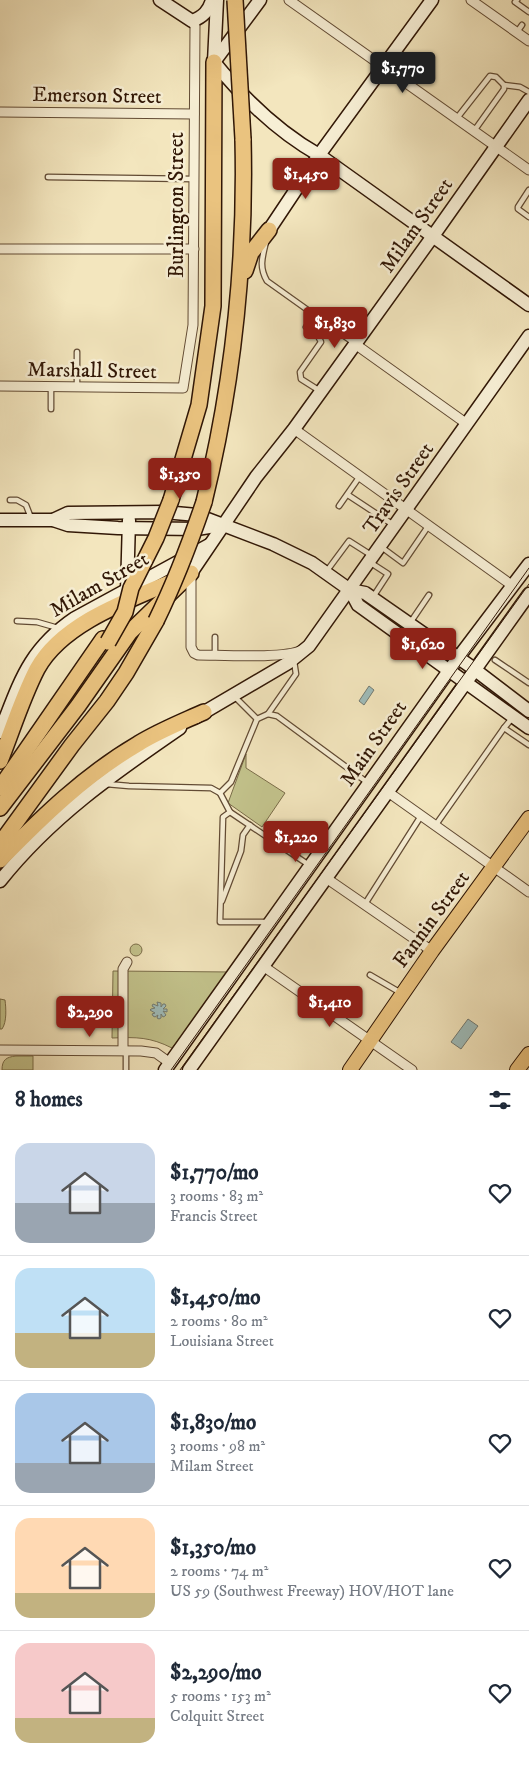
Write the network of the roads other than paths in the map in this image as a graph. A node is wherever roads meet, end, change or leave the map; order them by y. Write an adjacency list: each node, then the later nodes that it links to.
1 (160, 0): 11 (main road)
2 (212, 0): 11 (main road)
3 (217, 0): 13 (main road)
4 (235, 0): 33 (highway, bridge)
5 (260, 0): 13 (main road)
6 (289, 0): 14 (street)
7 (432, 0): 14 (main road)
8 (471, 0): 12 (street)
9 (517, 0): 10 (lane)
10 (529, 12)
11 (192, 21): 19 (street, Burlington Street)
12 (529, 41)
13 (214, 62): 23 (main road); 66 (highway, bridge)
14 (384, 66): 20 (street); 23 (main road)
15 (504, 85): 16 (lane); 20 (lane); 21 (lane)
16 (529, 92)
17 (529, 100): 22 (main road, Milam Street)
18 (0, 112): 19 (street, Emerson Street)
19 (194, 114): 26 (street, Burlington Street)
20 (457, 118): 21 (street)
21 (474, 131): 22 (street)
22 (495, 146): 24 (street); 30 (main road, Milam Street)
23 (319, 155): 29 (main road); 30 (main road)
24 (529, 170)
25 (48, 177): 26 (lane)
26 (194, 179): 32 (street, Burlington Street)
27 (529, 190): 28 (lane)
28 (529, 217)
29 (269, 230): 33 (highway); 35 (lane)
30 (434, 236): 34 (main road); 37 (main road, Milam Street)
31 (0, 249): 32 (street)
32 (194, 249): 42 (street, Burlington Street)
33 (240, 286): 80 (highway, bridge)
34 (529, 305)
35 (314, 314): 37 (lane); 43 (lane)
36 (529, 336): 45 (main road, Travis Street)
37 (355, 344): 43 (main road, Milam Street); 45 (street)
38 (77, 352): 41 (lane)
39 (0, 386): 40 (street, Marshall Street)
40 (51, 386): 41 (street, Marshall Street); 44 (lane)
41 (77, 387): 42 (street, Marshall Street)
42 (183, 388)
43 (321, 391): 46 (main road, Milam Street)
44 (50, 409)
45 (467, 424): 51 (main road, Travis Street)
46 (294, 430): 47 (street); 56 (main road, Milam Street)
47 (360, 476): 48 (lane); 51 (street)
48 (348, 495): 50 (lane); 58 (lane)
49 (10, 500): 54 (lane)
50 (339, 506)
51 (406, 509): 57 (street); 58 (main road, Travis Street)
52 (129, 512): 55 (main road); 56 (main road); 59 (main road)
53 (0, 520): 54 (main road)
54 (31, 520): 55 (main road)
55 (53, 520): 59 (main road)
56 (222, 525): 59 (main road); 60 (main road, Milam Street); 64 (main road)
57 (428, 525): 61 (lane); 65 (street)
58 (395, 526): 61 (main road, Travis Street)
59 (128, 528): 66 (main road)
60 (212, 544): 63 (main road, Milam Street); 66 (main road, Milam Street)
61 (374, 555): 64 (lane); 67 (main road, Travis Street); 70 (lane)
62 (529, 564): 65 (main road, Main Street)
63 (191, 573): 76 (street); 95 (highway); 98 (highway)
64 (326, 573): 67 (main road)
65 (513, 586): 78 (main road, Main Street)
66 (129, 589): 73 (main road, Milam Street); 98 (highway, bridge)
67 (350, 590): 70 (main road); 75 (main road, Travis Street); 82 (main road)
68 (429, 595): 72 (lane)
69 (529, 595): 81 (main road, Main Street)
70 (372, 598): 72 (main road)
71 (17, 621): 73 (lane)
72 (409, 624): 78 (main road)
73 (59, 629): 93 (main road, Milam Street)
74 (215, 638): 76 (lane)
75 (309, 646): 76 (street); 77 (main road, Travis Street)
76 (215, 655)
77 (294, 658): 85 (main road, Travis Street); 88 (lane)
78 (458, 658): 81 (main road); 82 (main road, Main Street)
79 (495, 660): 84 (lane)
80 (123, 670): 105 (highway); 108 (highway)
81 (475, 670): 83 (main road, Main Street); 86 (main road)
82 (449, 671): 83 (main road); 97 (main road, Main Street)
83 (466, 682): 89 (main road); 99 (main road, Main Street)
84 (529, 683)
85 (233, 695): 87 (main road, Travis Street); 90 (lane)
86 (528, 709)
87 (204, 712): 96 (main road, Travis Street); 109 (highway)
88 (268, 714): 90 (lane); 97 (lane)
89 (513, 717): 91 (lane); 92 (main road)
90 (257, 719): 100 (lane)
91 (504, 728): 94 (lane); 107 (lane)
92 (529, 728)
93 (0, 732)
94 (529, 746)
95 (0, 761)
96 (101, 783): 100 (lane); 113 (main road, Travis Street)
97 (369, 784): 110 (main road, Main Street)
98 (6, 790): 101 (highway)
99 (388, 792): 103 (street); 112 (main road, Main Street)
100 (220, 793): 102 (lane)
101 (0, 808)
102 (230, 812): 106 (lane); 115 (lane)
103 (421, 816): 107 (street); 116 (lane)
104 (529, 818): 111 (main road, Fannin Street)
105 (0, 822)
106 (250, 826): 110 (lane); 115 (lane)
107 (435, 826): 111 (street)
108 (0, 844)
109 (0, 860)
110 (310, 866): 117 (main road, Main Street)
111 (493, 867): 114 (street); 118 (main road, Fannin Street)
112 (326, 878): 116 (street); 120 (main road, Main Street)
113 (0, 881)
114 (529, 892)
115 (221, 904): 117 (lane)
116 (365, 904): 118 (street)
117 (269, 924): 127 (main road, Main Street)
118 (432, 951): 122 (main road, Fannin Street)
119 (127, 962): 125 (street)
120 (263, 966): 123 (street); 129 (main road, Main Street)
121 (370, 975): 122 (lane)
122 (402, 994): 123 (main road, Fannin Street)
123 (369, 1041): 130 (main road, Fannin Street); 131 (street)
124 (0, 1050): 125 (street)
125 (124, 1050): 127 (street); 128 (lane)
126 (529, 1054): 132 (main road)
127 (168, 1066)
128 (126, 1070)
129 (189, 1070)
130 (350, 1070)
131 (412, 1070)
132 (517, 1070)

